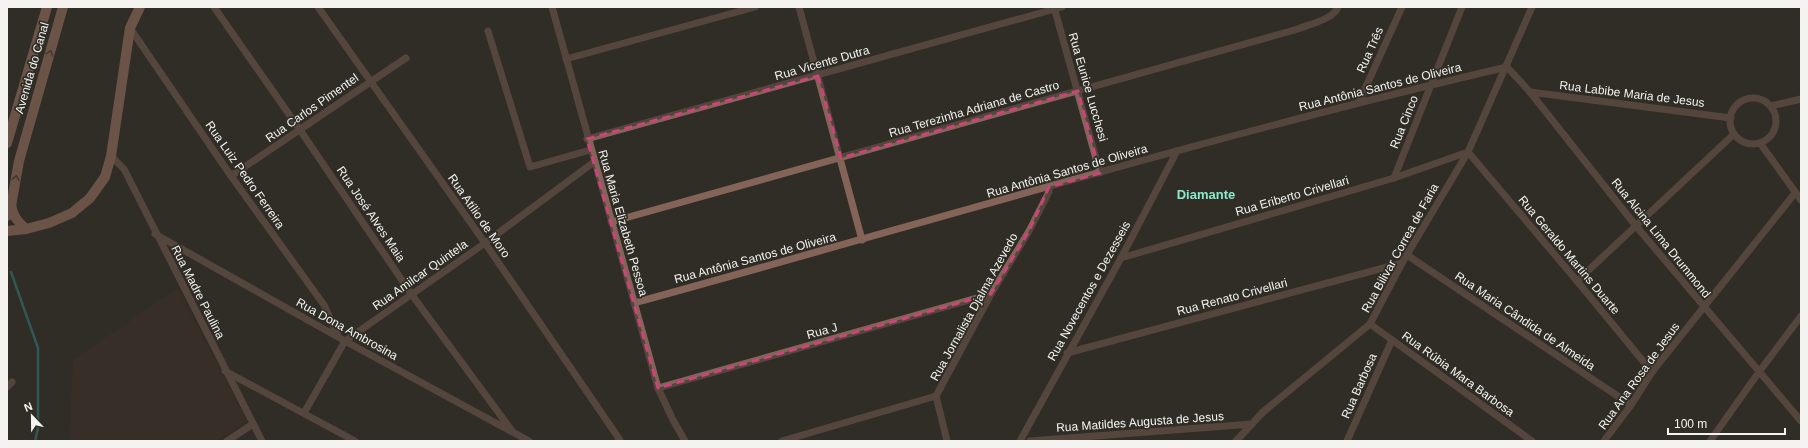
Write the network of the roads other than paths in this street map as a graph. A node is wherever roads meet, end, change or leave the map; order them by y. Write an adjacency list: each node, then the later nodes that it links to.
1 (47, 7): 32 (main road, Avenida do Canal)
2 (63, 7): 46 (main road, Avenida do Canal, one-way to 2)
3 (140, 7): 15 (main road)
4 (214, 7): 29 (street, Rua José Alves Maia)
5 (318, 7): 21 (street, Rua Atílio de Moro)
6 (552, 7): 18 (street, Rua Maria Elizabeth Pessoa)
7 (755, 7): 18 (street)
8 (799, 7): 20 (street)
9 (1062, 7): 14 (street, Rua Vicente Dutra)
10 (1338, 7): 23 (street, Rua Terezinha Adriana de Castro)
11 (1402, 7): 26 (street, Rua Três)
12 (1462, 7): 22 (street, Rua Cinco)
13 (1532, 7): 19 (street, Rua Bilivar Correa de Faria)
14 (1054, 8): 20 (street, Rua Vicente Dutra); 23 (street, Rua Eunice Lucchesi)
15 (130, 28): 37 (main road); 41 (street, Rua Luiz Pedro Ferreira)
16 (488, 31): 34 (street)
17 (406, 58): 21 (street, Rua Carlos Pimentel)
18 (566, 59): 31 (street, Rua Maria Elizabeth Pessoa)
19 (1507, 67): 22 (street, Rua Antônia Santos de Oliveira); 24 (street, Rua Alcina Lima Drummond); 36 (street, Rua Bilivar Correa de Faria)
20 (818, 76): 31 (street, Rua Vicente Dutra); 38 (street)
21 (370, 81): 29 (street, Rua Carlos Pimentel); 54 (street, Rua Atílio de Moro)
22 (1432, 84): 26 (street, Rua Antônia Santos de Oliveira); 42 (street, Rua Cinco)
23 (1078, 91): 38 (street, Rua Terezinha Adriana de Castro); 40 (street, Rua Eunice Lucchesi)
24 (1530, 92): 28 (street, Rua Labibe Maria de Jesus); 49 (street, Rua Alcina Lima Drummond)
25 (1801, 99): 27 (street)
26 (1359, 102): 35 (street, Rua Antônia Santos de Oliveira)
27 (1771, 106): 28 (street); 33 (street)
28 (1731, 118): 30 (street)
29 (300, 130): 41 (street, Rua Carlos Pimentel); 60 (street, Rua José Alves Maia)
30 (1734, 134): 33 (street); 49 (street)
31 (587, 139): 34 (street, Rua Maria Elizabeth Pessoa)
32 (7, 143)
33 (1760, 143): 44 (street)
34 (590, 150): 39 (street, Rua Maria Elizabeth Pessoa)
35 (1177, 151): 40 (street, Rua Antônia Santos de Oliveira); 56 (street, Rua Novecentos e Dezesseis)
36 (1468, 152): 42 (street, Rua Eriberto Crivellari); 55 (street, Rua Bilivar Correa de Faria); 58 (street, Rua Geraldo Martins Duarte)
37 (111, 156): 50 (main road); 52 (street, Rua Madre Paulina)
38 (841, 158): 48 (street, Rua Terezinha Adriana de Castro); 53 (street)
39 (594, 162): 48 (street, Rua Maria Elizabeth Pessoa); 54 (street, Rua Amilcar Quintela)
40 (1100, 173): 43 (street, Rua Antônia Santos de Oliveira)
41 (231, 176): 65 (street, Rua Luiz Pedro Ferreira)
42 (1394, 178): 56 (street, Rua Eriberto Crivellari)
43 (1048, 187): 53 (street, Rua Antônia Santos de Oliveira); 59 (street, Rua Jornalista Djalma Azevedo)
44 (1795, 193): 45 (street); 62 (street, Rua Ana Rosa de Jesus)
45 (1801, 200)
46 (9, 202): 47 (main road, Avenida do Canal); 50 (main road)
47 (7, 216)
48 (611, 222): 61 (street, Rua Maria Elizabeth Pessoa)
49 (1636, 226): 58 (street); 62 (street, Rua Alcina Lima Drummond)
50 (26, 229): 51 (main road)
51 (7, 231)
52 (156, 234): 65 (street, Rua Dona Ambrosina); 69 (street, Rua Madre Paulina)
53 (862, 240): 61 (street, Rua Antônia Santos de Oliveira)
54 (485, 243): 60 (street, Rua Amilcar Quintela); 81 (street, Rua Atílio de Moro)
55 (1407, 255): 57 (street, Rua Bilivar Correa de Faria); 74 (street, Rua Maria Cândida de Almeida)
56 (1121, 258): 68 (street, Rua Novecentos e Dezesseis)
57 (1402, 263): 64 (street, Rua Bilivar Correa de Faria); 68 (street, Rua Renato Crivellari)
58 (1577, 281): 70 (street, Rua Geraldo Martins Duarte)
59 (991, 294): 72 (street, Rua J); 73 (street, Rua Jornalista Djalma Azevedo)
60 (412, 295): 67 (street, Rua Amilcar Quintela); 79 (street, Rua José Alves Maia)
61 (634, 303): 72 (street, Rua Maria Elizabeth Pessoa)
62 (1704, 307): 70 (street, Rua Ana Rosa de Jesus); 71 (street, Rua Alcina Lima Drummond)
63 (1801, 316): 71 (street)
64 (1370, 324): 66 (street, Rua Rúbia Mara Barbosa); 78 (street, Rua Bilivar Correa de Faria)
65 (338, 336): 67 (street, Rua Dona Ambrosina)
66 (1392, 340): 92 (street, Rua Barbosa); 93 (street, Rua Rúbia Mara Barbosa)
67 (345, 341): 75 (street, Rua Amilcar Quintela); 79 (street, Rua Dona Ambrosina)
68 (1067, 353): 89 (street, Rua Novecentos e Dezesseis)
69 (225, 371): 75 (street); 77 (street, Rua Madre Paulina)
70 (1652, 372): 74 (street, Rua Ana Rosa de Jesus)
71 (1759, 372): 76 (street, Rua Alcina Lima Drummond); 95 (street)
72 (658, 388): 86 (street, Rua Maria Elizabeth Pessoa)
73 (936, 396): 87 (street); 88 (street, Rua Jornalista Djalma Azevedo)
74 (1632, 405): 94 (street, Rua Ana Rosa de Jesus)
75 (304, 413): 84 (street)
76 (1801, 421)
77 (253, 424): 82 (street); 83 (street, Rua Madre Paulina)
78 (1252, 424): 80 (street, Rua Matildes Augusta de Jesus); 91 (street, Rua Bilivar Correa de Faria)
79 (512, 431): 85 (street, Rua Dona Ambrosina)
80 (1103, 439): 90 (street, Rua Matildes Augusta de Jesus)
81 (619, 440)
82 (227, 441)
83 (262, 441)
84 (355, 441)
85 (529, 441)
86 (685, 441)
87 (782, 441)
88 (947, 441)
89 (1020, 441)
90 (1030, 441)
91 (1236, 441)
92 (1347, 441)
93 (1532, 441)
94 (1604, 441)
95 (1710, 441)

